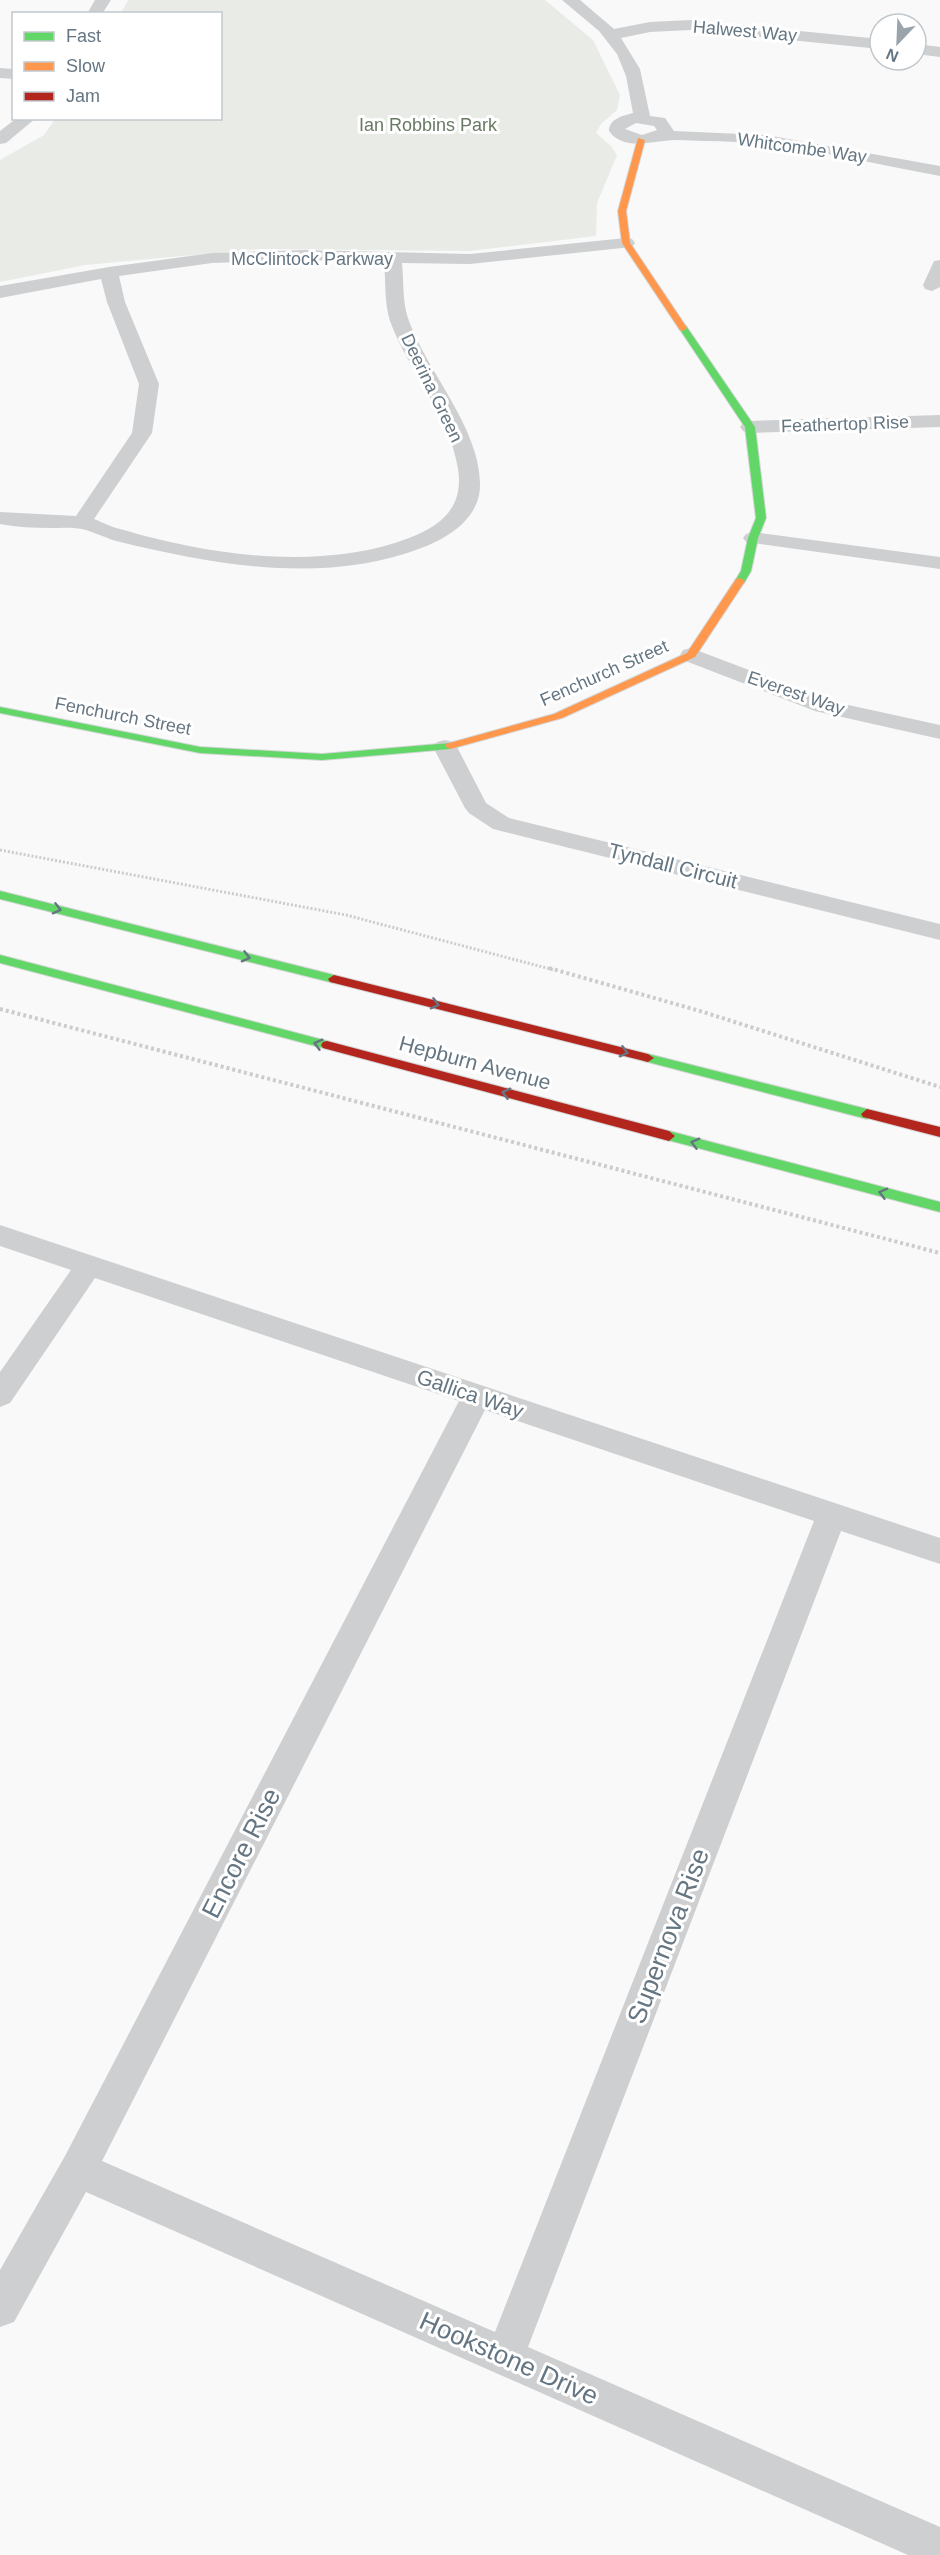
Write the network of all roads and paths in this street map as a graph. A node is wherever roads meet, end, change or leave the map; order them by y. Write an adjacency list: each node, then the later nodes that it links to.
1 (570, 0): 2 (street)
2 (610, 35): 3 (street, Halwest Way); 4 (street)
3 (868, 43)
4 (642, 118): 6 (street, Whitcombe Way); 8 (street)
5 (25, 120): 7 (street)
6 (663, 131): 8 (street, Whitcombe Way); 9 (street, Whitcombe Way); 10 (street, Whitcombe Way)
7 (0, 139)
8 (641, 140): 11 (street, Fenchurch Street)
9 (940, 162)
10 (940, 171)
11 (626, 243): 12 (street, McClintock Parkway); 18 (street, Fenchurch Street)
12 (393, 259): 14 (street, McClintock Parkway); 20 (street, Deerina Green)
13 (940, 265): 15 (street)
14 (109, 272): 16 (street, McClintock Parkway); 20 (street)
15 (933, 285)
16 (0, 292)
17 (940, 421): 18 (street, Feathertop Rise)
18 (750, 427): 21 (street, Fenchurch Street)
19 (0, 518): 20 (street, Deerina Green)
20 (81, 523)
21 (753, 538): 22 (street); 23 (street, Fenchurch Street)
22 (940, 563)
23 (690, 655): 25 (street, Everest Way); 26 (street, Fenchurch Street)
24 (0, 710): 26 (street, Fenchurch Street)
25 (940, 732)
26 (445, 747): 29 (street, Tyndall Circuit)
27 (0, 850): 34 (path)
28 (0, 895): 35 (street, one-way to 35)
29 (940, 932)
30 (0, 959): 32 (street, Hepburn Avenue)
31 (117, 1005): 32 (street)
32 (183, 1008): 36 (street, Hepburn Avenue, one-way to 32)
33 (0, 1009): 38 (path)
34 (940, 1087)
35 (940, 1131)
36 (940, 1207)
37 (0, 1236): 39 (street, Gallica Way)
38 (940, 1253)
39 (89, 1265): 40 (street); 41 (street, Gallica Way)
40 (0, 1395)
41 (477, 1396): 42 (street, Gallica Way); 44 (street, Encore Rise)
42 (832, 1515): 43 (street, Gallica Way); 46 (street, Supernova Rise)
43 (940, 1551)
44 (78, 2169): 45 (street, Encore Rise); 46 (street, Hookstone Drive)
45 (0, 2308)
46 (505, 2356): 47 (street, Hookstone Drive)
47 (940, 2548)

